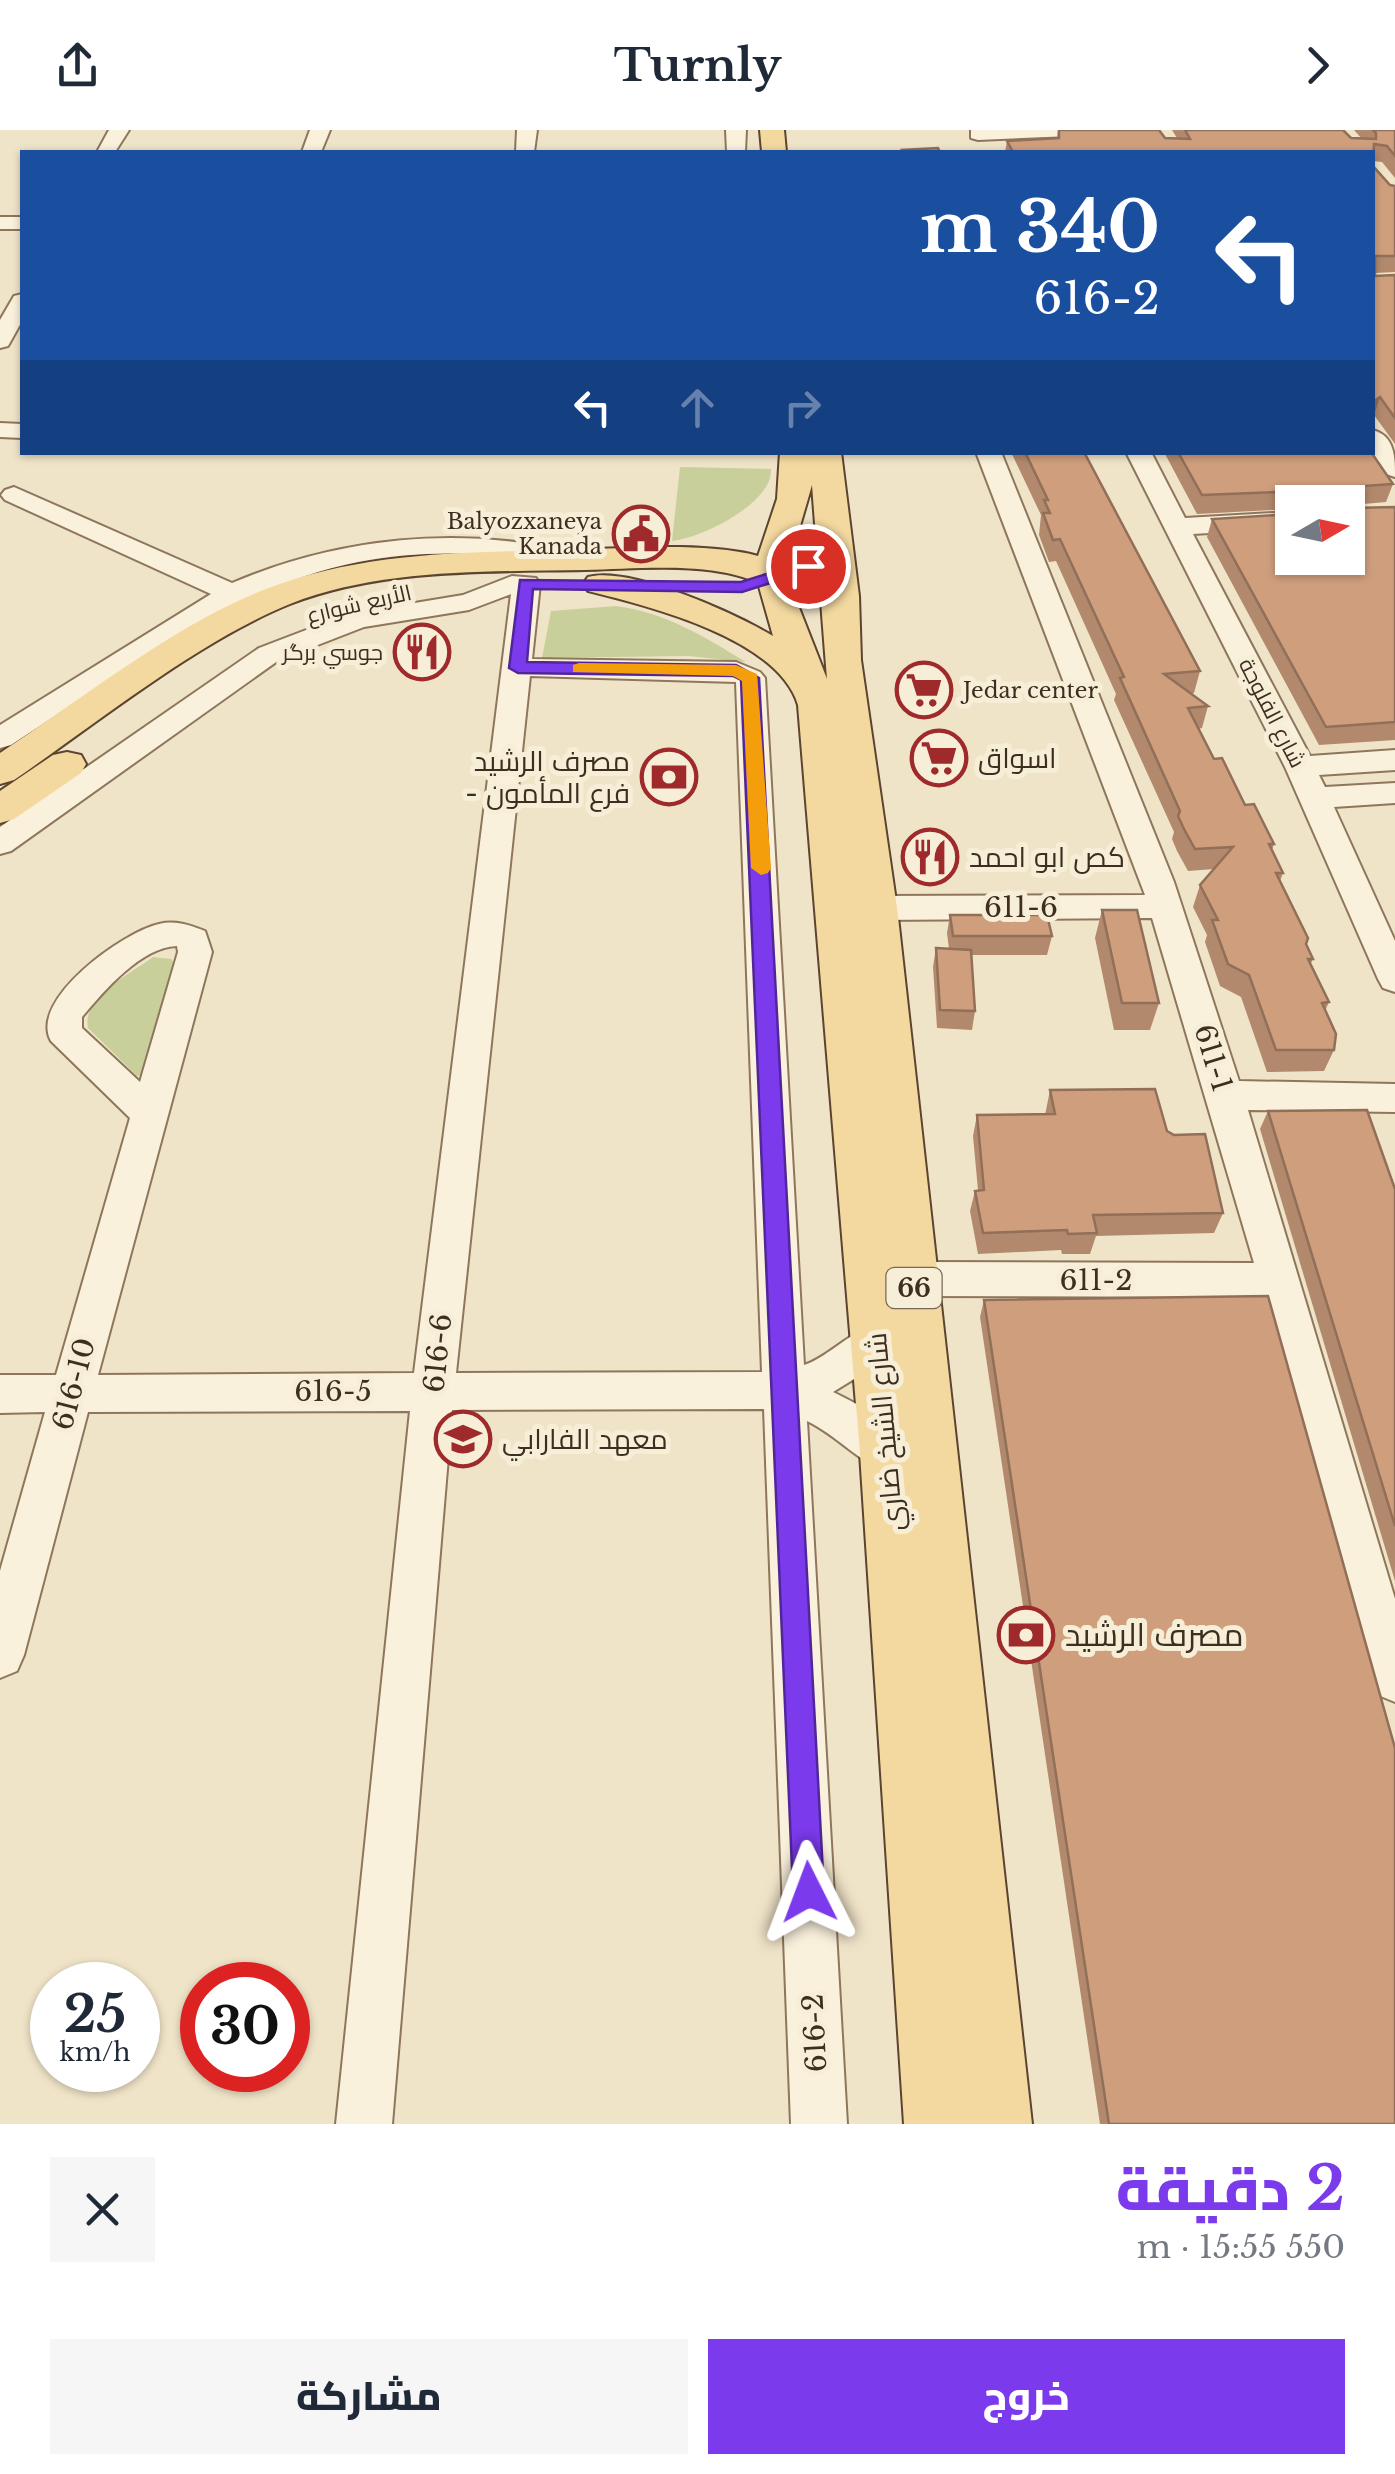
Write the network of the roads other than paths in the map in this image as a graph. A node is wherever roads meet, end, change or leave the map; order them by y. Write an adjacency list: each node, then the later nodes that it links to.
1 (1070, 130): 2 (street)
2 (980, 139)
3 (20, 306): 4 (street)
4 (0, 341)
5 (1375, 441): 10 (street)
6 (796, 455): 12 (main road, شارع الشيخ ضاري / 66)
7 (825, 455): 15 (main road, شارع الشيخ ضاري / 66)
8 (989, 455): 32 (street, 611-1)
9 (1139, 455): 14 (street, شارع الفلوجة)
10 (1395, 470)
11 (5, 496): 21 (street)
12 (794, 498): 17 (main road); 18 (main road, شارع الشيخ ضاري / 66)
13 (1275, 521): 14 (street)
14 (1175, 527): 26 (street, شارع الفلوجة)
15 (835, 541): 18 (main road, الأربع شوارع); 23 (main road, شارع الشيخ ضاري / 66)
16 (560, 558): 17 (main road, الأربع شوارع); 21 (street); 27 (main road, الأربع شوارع)
17 (648, 558): 18 (main road, الأربع شوارع)
18 (774, 578): 20 (main road, الأربع شوارع); 23 (main road, شارع الشيخ ضاري / 66)
19 (519, 584): 20 (main road, الأربع شوارع); 22 (street, 616-6); 30 (main road, الأربع شوارع); 31 (street)
20 (600, 584): 23 (main road)
21 (233, 594): 24 (street)
22 (518, 668): 41 (street, 616-6); 42 (street, 616-2)
23 (828, 672): 33 (main road, شارع الشيخ ضاري / 66); 40 (main road, شارع الشيخ ضاري / 66)
24 (0, 738)
25 (1395, 760): 26 (street)
26 (1300, 767): 29 (street, شارع الفلوجة)
27 (0, 771)
28 (1395, 792): 29 (street)
29 (1315, 798): 34 (street, شارع الفلوجة)
30 (0, 810)
31 (0, 843)
32 (1166, 906): 33 (street, 611-6); 35 (street, 611-1)
33 (876, 908): 38 (main road, شارع الشيخ ضاري / 66)
34 (1391, 961)
35 (1225, 1096): 36 (street); 39 (street, 611-1)
36 (1395, 1098)
37 (150, 1114): 37 (street, 616-10); 43 (street, 616-10)
38 (914, 1279): 39 (street, 611-2); 51 (main road, شارع الشيخ ضاري / 66)
39 (1279, 1280): 47 (street, 611-1)
40 (878, 1342): 42 (street); 45 (main road, شارع الشيخ ضاري / 66)
41 (433, 1390): 42 (street, 616-5); 43 (street, 616-5); 48 (street, 616-6)
42 (786, 1390): 45 (street); 49 (street, 616-2)
43 (72, 1393): 44 (street, 616-5); 46 (street, 616-10)
44 (0, 1394)
45 (888, 1454): 50 (main road, شارع الشيخ ضاري / 66)
46 (0, 1655)
47 (1395, 1678)
48 (364, 2124)
49 (819, 2124)
50 (939, 2124)
51 (997, 2124)

